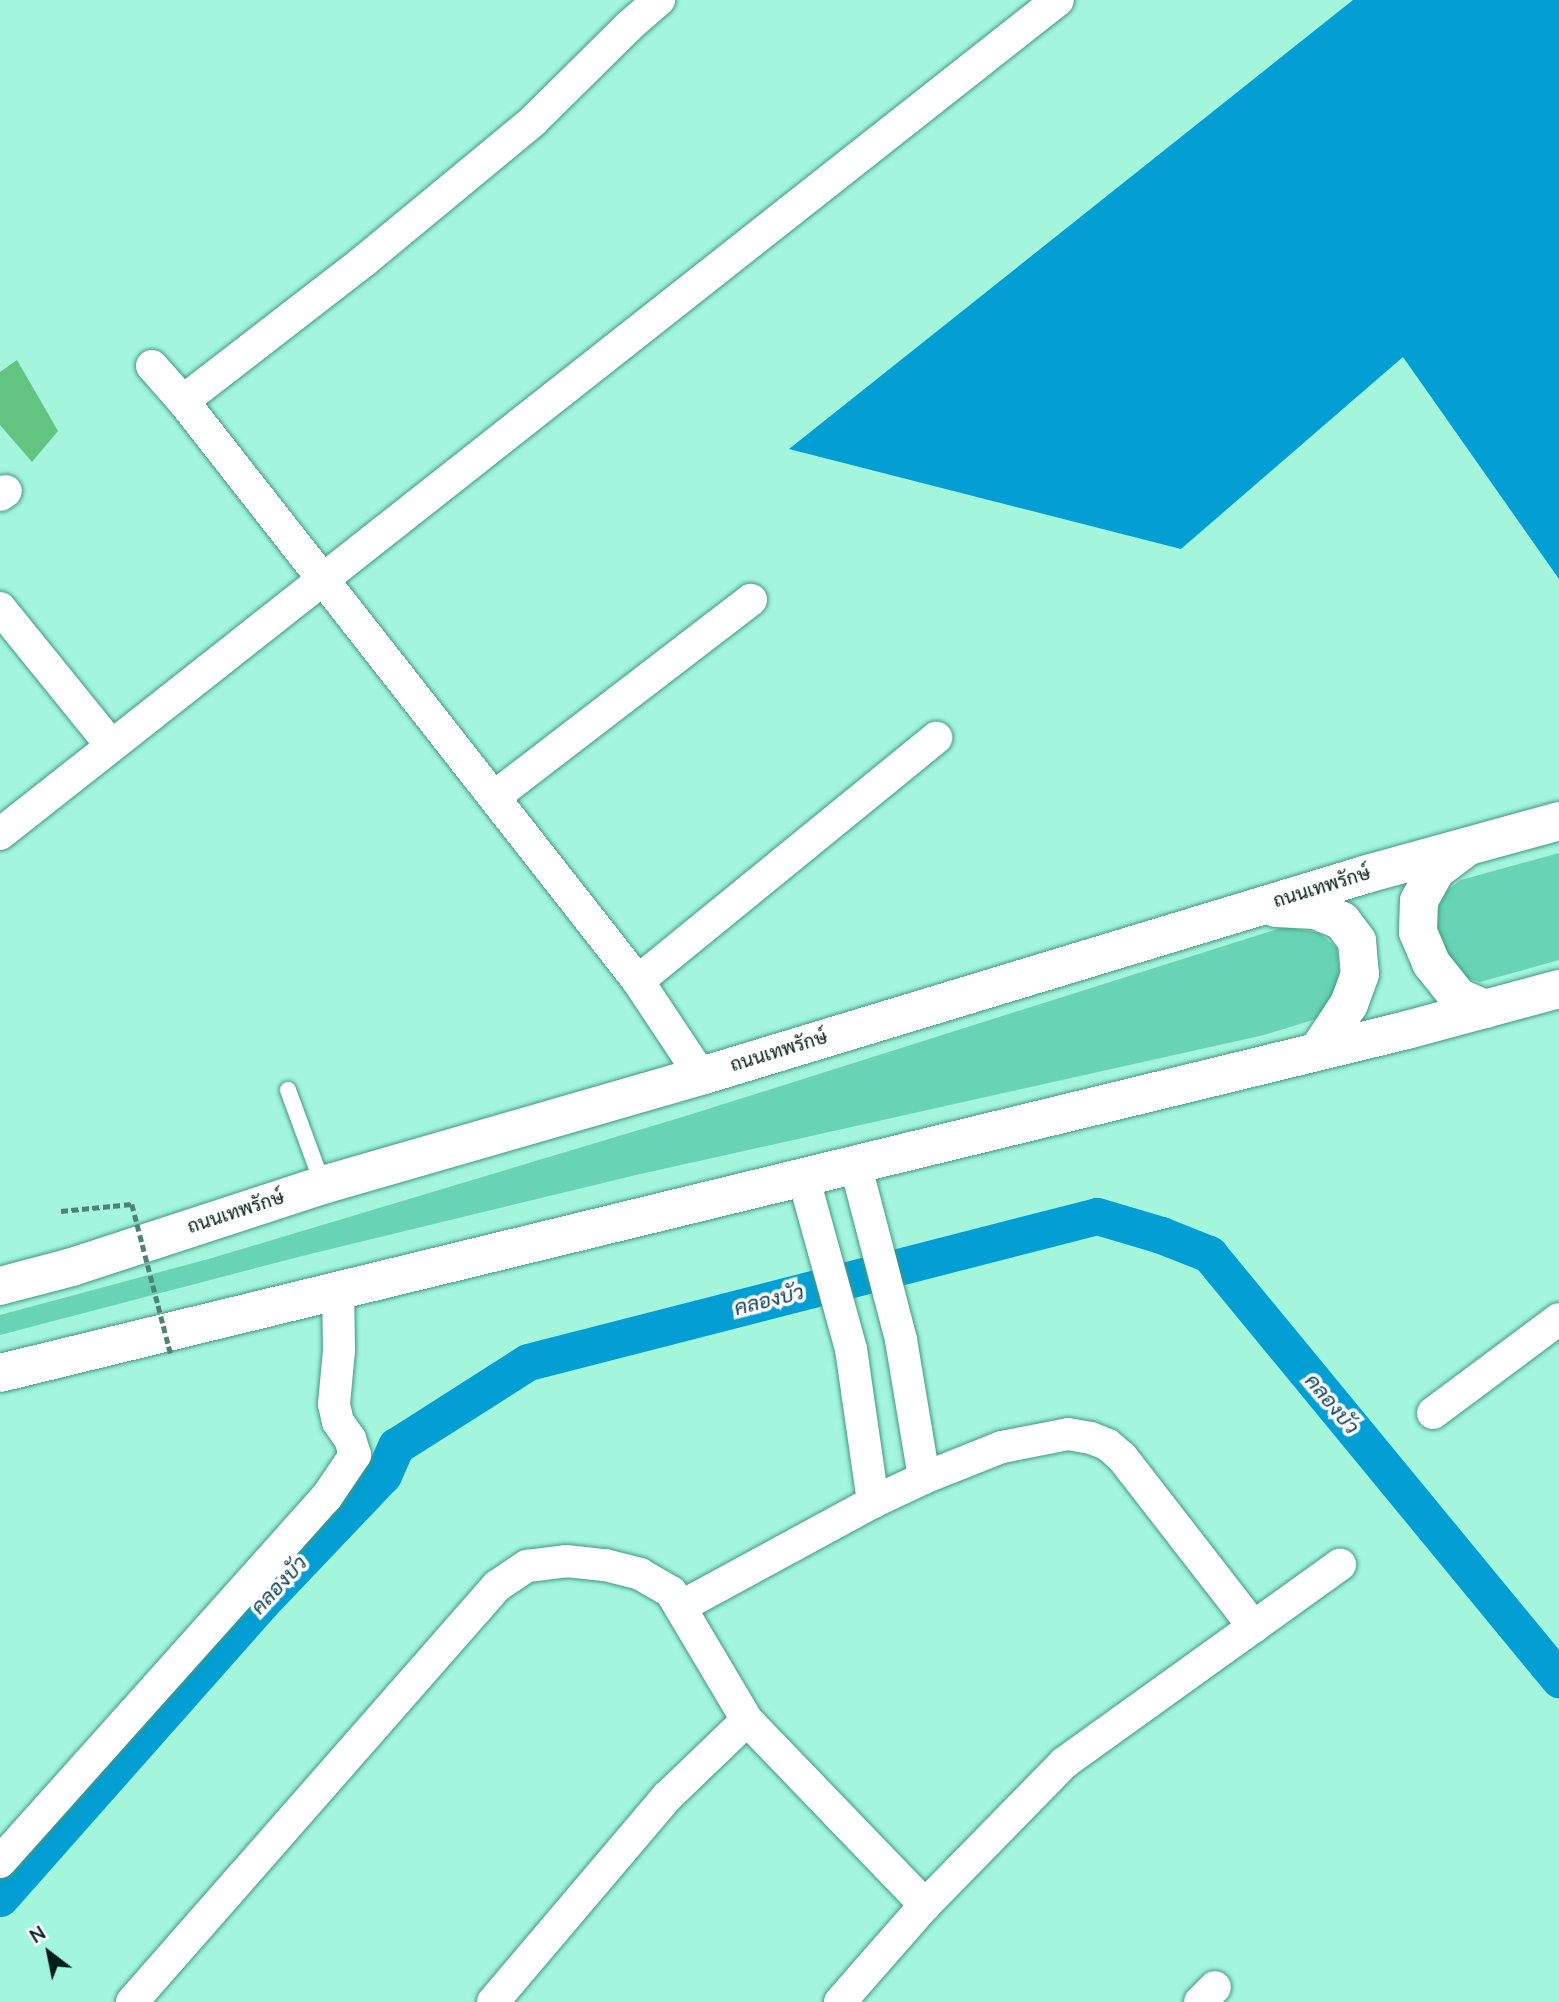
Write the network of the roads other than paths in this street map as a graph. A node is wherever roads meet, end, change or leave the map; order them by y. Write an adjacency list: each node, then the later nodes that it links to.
1 (659, 0): 4 (street)
2 (1058, 0): 5 (street)
3 (152, 366): 4 (street)
4 (183, 401): 5 (street)
5 (325, 580): 9 (street); 10 (street)
6 (751, 600): 10 (street)
7 (0, 608): 9 (street)
8 (936, 737): 15 (street)
9 (111, 746): 12 (street)
10 (494, 797): 15 (street)
11 (1559, 821): 13 (main road, ถนนเทพรักษ์)
12 (0, 834)
13 (1467, 847): 14 (main road, ถนนเทพรักษ์); 17 (main road)
14 (1260, 907): 18 (main road); 19 (main road, ถนนเทพรักษ์)
15 (638, 981): 19 (street)
16 (1559, 989): 17 (main road)
17 (1485, 1009): 18 (main road)
18 (1318, 1051): 21 (main road)
19 (701, 1076): 23 (main road, ถนนเทพรักษ์)
20 (288, 1090): 23 (lane)
21 (855, 1163): 22 (main road); 29 (street)
22 (803, 1176): 25 (main road); 30 (street)
23 (323, 1185): 24 (main road, ถนนเทพรักษ์)
24 (0, 1286)
25 (338, 1288): 27 (main road); 35 (street)
26 (1559, 1319): 28 (street)
27 (0, 1373)
28 (1433, 1413)
29 (924, 1478): 30 (street); 33 (street)
30 (873, 1502): 32 (street)
31 (1340, 1565): 33 (street)
32 (680, 1607): 34 (street); 37 (street)
33 (1254, 1627): 36 (street)
34 (747, 1720): 36 (street); 38 (street)
35 (0, 1862)
36 (925, 1905): 39 (street)
37 (132, 2002)
38 (493, 2002)
39 (840, 2002)

